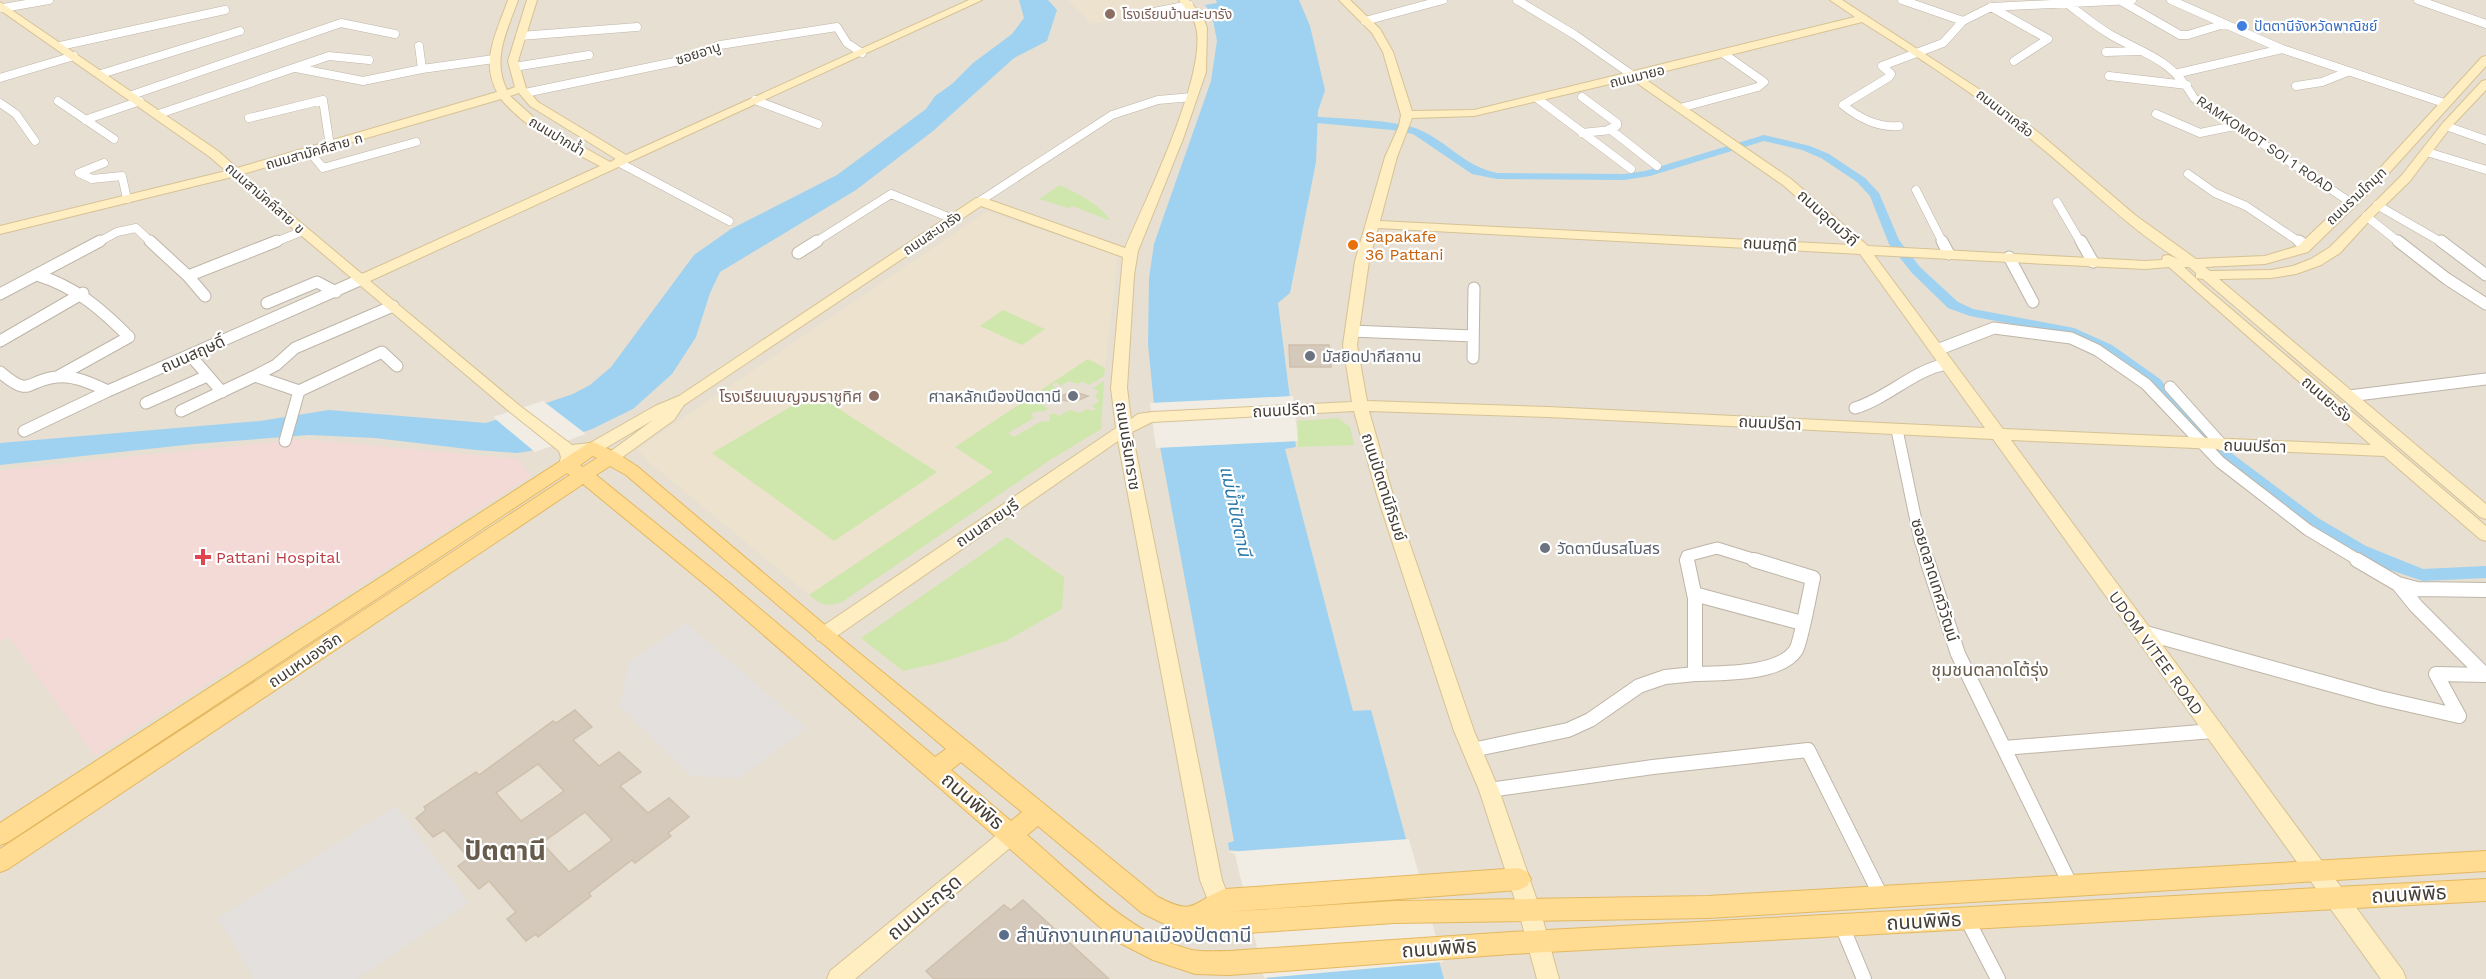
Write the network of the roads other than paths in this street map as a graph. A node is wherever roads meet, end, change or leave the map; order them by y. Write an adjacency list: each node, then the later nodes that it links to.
1 (50, 0): 17 (street)
2 (513, 0): 40 (street)
3 (532, 0): 29 (street)
4 (977, 0): 34 (street)
5 (1344, 0): 22 (street)
6 (1443, 0): 22 (street)
7 (1517, 0): 51 (street)
8 (1835, 0): 21 (street, ถนนนาเกลือ)
9 (1902, 0): 23 (street)
10 (2132, 0): 13 (street)
11 (2171, 0): 24 (street)
12 (2418, 0): 25 (street)
13 (2121, 1): 15 (street); 24 (street)
14 (2013, 2): 15 (street); 18 (street)
15 (2065, 2): 33 (street, RAMKOMOT SOI 1 ROAD)
16 (1187, 3): 20 (street); 58 (street, ถนนนรินทราช)
17 (2, 7): 30 (street, ถนนสามัคคีสาย ข)
18 (1991, 7): 23 (street); 43 (street)
19 (225, 10): 30 (street)
20 (1149, 13)
21 (1864, 18): 35 (street, ถนนนาเกลือ); 37 (street, ถนนมายอ)
22 (1365, 21): 72 (street)
23 (1963, 21): 35 (street)
24 (2224, 24): 32 (street)
25 (2486, 24)
26 (637, 27): 29 (street)
27 (240, 31): 49 (street)
28 (395, 34): 60 (street)
29 (520, 36): 44 (street)
30 (60, 46): 39 (street, ถนนสามัคคีสาย ข)
31 (419, 46): 46 (street)
32 (2282, 49): 47 (street); 48 (street)
33 (2146, 51): 36 (street); 48 (street, RAMKOMOT SOI 1 ROAD)
34 (862, 52): 56 (street, ซอยอาบู); 62 (street)
35 (1920, 52): 73 (street); 104 (street, ถนนนาเกลือ)
36 (2106, 52)
37 (1724, 54): 51 (street, ถนนมายอ); 66 (street)
38 (589, 55): 44 (street)
39 (74, 56): 49 (street, ถนนสามัคคีสาย ข); 52 (street)
40 (494, 59): 46 (street); 57 (street)
41 (2486, 59): 65 (street, ถนนรามโกมุท)
42 (369, 60): 45 (street)
43 (2014, 62)
44 (514, 67): 56 (street)
45 (294, 68): 46 (street); 67 (street)
46 (422, 69)
47 (2347, 72): 55 (street); 65 (street)
48 (2179, 73): 54 (street, RAMKOMOT SOI 1 ROAD)
49 (102, 74): 60 (street, ถนนสามัคคีสาย ข)
50 (2109, 76): 54 (street)
51 (1635, 77): 61 (street, ถนนมายอ); 66 (street, ถนนอุดมวิถี)
52 (0, 78)
53 (2486, 83): 75 (street, ถนนรามโกมุท)
54 (2187, 85): 74 (street, RAMKOMOT SOI 1 ROAD)
55 (2296, 86)
56 (523, 91): 57 (street, ถนนสามัคคีสาย ก); 85 (street, ถนนปากน้ำ)
57 (502, 95): 82 (street, ถนนสามัคคีสาย ก); 85 (street, ถนนปากน้ำ)
58 (1192, 97): 94 (street, ถนนสะบารัง); 109 (street, ถนนนรินทราช)
59 (1582, 97): 76 (street)
60 (136, 98): 67 (street, ถนนสามัคคีสาย ข); 70 (street)
61 (1538, 99): 72 (street, ถนนมายอ); 77 (street)
62 (755, 100): 71 (street); 85 (street)
63 (58, 101): 70 (street)
64 (0, 103): 80 (street)
65 (2444, 103): 96 (street, ถนนรามโกมุท)
66 (1680, 108): 106 (street, ถนนอุดมวิถี)
67 (159, 114): 90 (street, ถนนสามัคคีสาย ข)
68 (2156, 114): 74 (street)
69 (249, 118): 82 (street)
70 (86, 120): 78 (street)
71 (818, 124)
72 (1404, 125): 101 (street, ถนนปัตตานีภิรมย์)
73 (1899, 126)
74 (2234, 126): 96 (street, RAMKOMOT SOI 1 ROAD)
75 (2446, 126): 79 (street); 84 (street, ถนนรามโกมุท)
76 (1609, 129): 77 (street); 87 (street)
77 (1582, 133): 88 (street)
78 (114, 139)
79 (2486, 140)
80 (35, 141)
81 (416, 141): 83 (street)
82 (330, 147): 83 (street, ถนนสามัคคีสาย ก)
83 (310, 152): 90 (street, ถนนสามัคคีสาย ก)
84 (2427, 152): 89 (street); 97 (street, ถนนรามโกมุท)
85 (617, 162): 100 (street); 118 (street)
86 (104, 163): 93 (street)
87 (1657, 166)
88 (1631, 169)
89 (2486, 170)
90 (234, 173): 93 (street, ถนนสามัคคีสาย ก); 103 (street, ถนนสามัคคีสาย ข)
91 (2188, 174): 105 (street)
92 (1916, 190): 108 (street)
93 (127, 199): 102 (street, ถนนสามัคคีสาย ก)
94 (980, 201): 99 (street, ถนนสะบารัง); 109 (street)
95 (2057, 202): 111 (street)
96 (2350, 202): 105 (street, ถนนรามโกมุท)
97 (2377, 205): 98 (street, ถนนรามโกมุท); 116 (street)
98 (2366, 216): 114 (street, ถนนรามโกมุท); 126 (street)
99 (953, 219): 107 (street); 158 (street, ถนนสะบารัง)
100 (729, 221)
101 (1371, 224): 106 (street, ถนนฤๅดี); 128 (street, ถนนปัตตานีภิรมย์)
102 (0, 230)
103 (303, 231): 117 (street); 118 (street, ถนนสามัคคีสาย ข)
104 (2162, 244): 112 (street, ถนนนาเกลือ); 113 (street, ถนนนาเกลือ)
105 (2306, 246): 113 (street, ถนนรามโกมุท)
106 (1863, 249): 108 (street, ถนนฤๅดี); 131 (street, ถนนอุดมวิถี)
107 (798, 254)
108 (1949, 254): 110 (street, ถนนฤๅดี)
109 (1131, 255): 151 (street, ถนนนรินทราช)
110 (2009, 257): 111 (street, ถนนฤๅดี); 124 (street)
111 (2093, 262): 112 (street, ถนนฤๅดี)
112 (2169, 262): 113 (street, ถนนยะรัง)
113 (2187, 268): 114 (street, ถนนยะรัง); 157 (street, ถนนยะรัง)
114 (2204, 274): 145 (street, ถนนยะรัง)
115 (37, 275): 117 (street); 121 (street); 122 (street)
116 (2486, 275)
117 (188, 276): 123 (street)
118 (362, 279): 120 (street, ถนนสฤษดิ์); 127 (street, ถนนสามัคคีสาย ข)
119 (1474, 288): 129 (street)
120 (336, 292): 125 (street); 132 (street, ถนนสฤษดิ์)
121 (83, 293): 130 (street); 139 (street)
122 (0, 294)
123 (205, 296)
124 (2033, 302)
125 (267, 303)
126 (2486, 304)
127 (393, 306): 138 (street); 159 (street, ถนนสามัคคีสาย ข)
128 (1352, 331): 129 (street); 147 (street, ถนนปัตตานีภิรมย์)
129 (1473, 336): 133 (street)
130 (0, 341)
131 (1937, 350): 134 (street, ถนนอุดมวิถี); 156 (street)
132 (190, 355): 137 (street); 142 (street, ถนนสฤษดิ์)
133 (1473, 358)
134 (1946, 364): 148 (street); 154 (street, ถนนอุดมวิถี)
135 (397, 366): 143 (street)
136 (0, 372): 139 (street)
137 (207, 376): 144 (street); 146 (street)
138 (255, 376): 143 (street); 144 (street)
139 (57, 377): 142 (street)
140 (2486, 379): 145 (street)
141 (2170, 387): 156 (street)
142 (108, 391): 153 (street, ถนนสฤษดิ์)
143 (299, 391): 155 (street)
144 (222, 392): 149 (street)
145 (2349, 396): 160 (street, ถนนยะรัง)
146 (146, 403)
147 (1360, 406): 150 (street, ถนนปรีดา); 152 (street, ถนนปรีดา); 180 (street, ถนนปัตตานีภิรมย์)
148 (1855, 408)
149 (181, 411)
150 (1152, 417): 151 (street, ถนนสายบุรี)
151 (1124, 430): 168 (street, ถนนสายบุรี); 196 (street, ถนนนรินทราช)
152 (1897, 430): 154 (street, ถนนปรีดา); 179 (street, ซอยตลาดเทศวิวัฒน์)
153 (24, 431)
154 (1997, 435): 156 (street, ถนนปรีดา); 169 (street, UDOM VITEE ROAD)
155 (285, 441)
156 (2212, 444): 157 (street, ถนนปรีดา); 163 (street)
157 (2387, 451): 161 (street, ถนนยะรัง)
158 (602, 453): 159 (main road, ถนนหนองจิก); 159 (street); 162 (main road, ถนนพิพิธ)
159 (570, 458): 164 (main road, ถนนพิพิธ); 175 (main road, ถนนหนองจิก); 176 (main road, ถนนหนองจิก)
160 (2486, 513)
161 (2486, 535)
162 (746, 568): 164 (main road); 168 (main road, ถนนพิพิธ)
163 (2398, 584): 165 (street); 172 (street)
164 (720, 586): 170 (main road, ถนนพิพิธ)
165 (2486, 590)
166 (1694, 594): 167 (street); 167 (street); 171 (street)
167 (1802, 623): 171 (street)
168 (819, 630): 170 (main road); 173 (main road, ถนนพิพิธ)
169 (2140, 632): 172 (street); 177 (street, UDOM VITEE ROAD)
170 (787, 644): 174 (main road, ถนนพิพิธ)
171 (1695, 675): 180 (street)
172 (2485, 675)
173 (891, 688): 174 (main road); 178 (main road, ถนนพิพิธ)
174 (864, 709): 181 (main road, ถนนพิพิธ)
175 (191, 710): 176 (main road); 182 (main road, ถนนหนองจิก)
176 (208, 725): 183 (main road, ถนนหนองจิก)
177 (2213, 731): 179 (street); 190 (street, UDOM VITEE ROAD)
178 (963, 748): 181 (main road); 185 (main road, ถนนพิพิธ)
179 (2004, 748): 192 (street, ซอยตลาดเทศวิวัฒน์)
180 (1472, 750): 184 (street, ถนนปัตตานีภิรมย์)
181 (936, 769): 187 (main road, ถนนพิพิธ)
182 (96, 772): 183 (main road); 186 (main road, ถนนหนองจิก)
183 (111, 789): 189 (main road, ถนนหนองจิก)
184 (1489, 790): 191 (street, ถนนปัตตานีภิรมย์); 194 (street)
185 (1039, 811): 187 (main road); 199 (main road, ถนนพิพิธ)
186 (0, 835)
187 (1011, 835): 202 (main road, ถนนพิพิธ); 203 (street, ถนนมะกรูด)
188 (2486, 861): 190 (main road, ถนนพิพิธ)
189 (0, 862)
190 (2315, 872): 192 (main road, ถนนพิพิธ); 195 (street, UDOM VITEE ROAD)
191 (1519, 879): 196 (main road); 197 (street, ถนนปัตตานีภิรมย์)
192 (2071, 886): 194 (main road, ถนนพิพิธ)
193 (2486, 890): 195 (main road, ถนนพิพิธ)
194 (1881, 896): 197 (main road, ถนนพิพิธ)
195 (2335, 898): 198 (main road, ถนนพิพิธ); 207 (street, UDOM VITEE ROAD)
196 (1222, 902): 199 (main road)
197 (1529, 909): 199 (main road, ถนนพิพิธ); 201 (street, ถนนปัตตานีภิรมย์)
198 (1967, 919): 200 (main road, ถนนพิพิธ); 206 (street)
199 (1191, 920)
200 (1842, 926): 201 (main road, ถนนพิพิธ); 205 (street)
201 (1538, 942): 202 (main road, ถนนพิพิธ); 204 (street, ถนนปัตตานีภิรมย์)
202 (1235, 968)
203 (838, 979)
204 (1548, 979)
205 (1864, 979)
206 (1998, 979)
207 (2395, 979)

